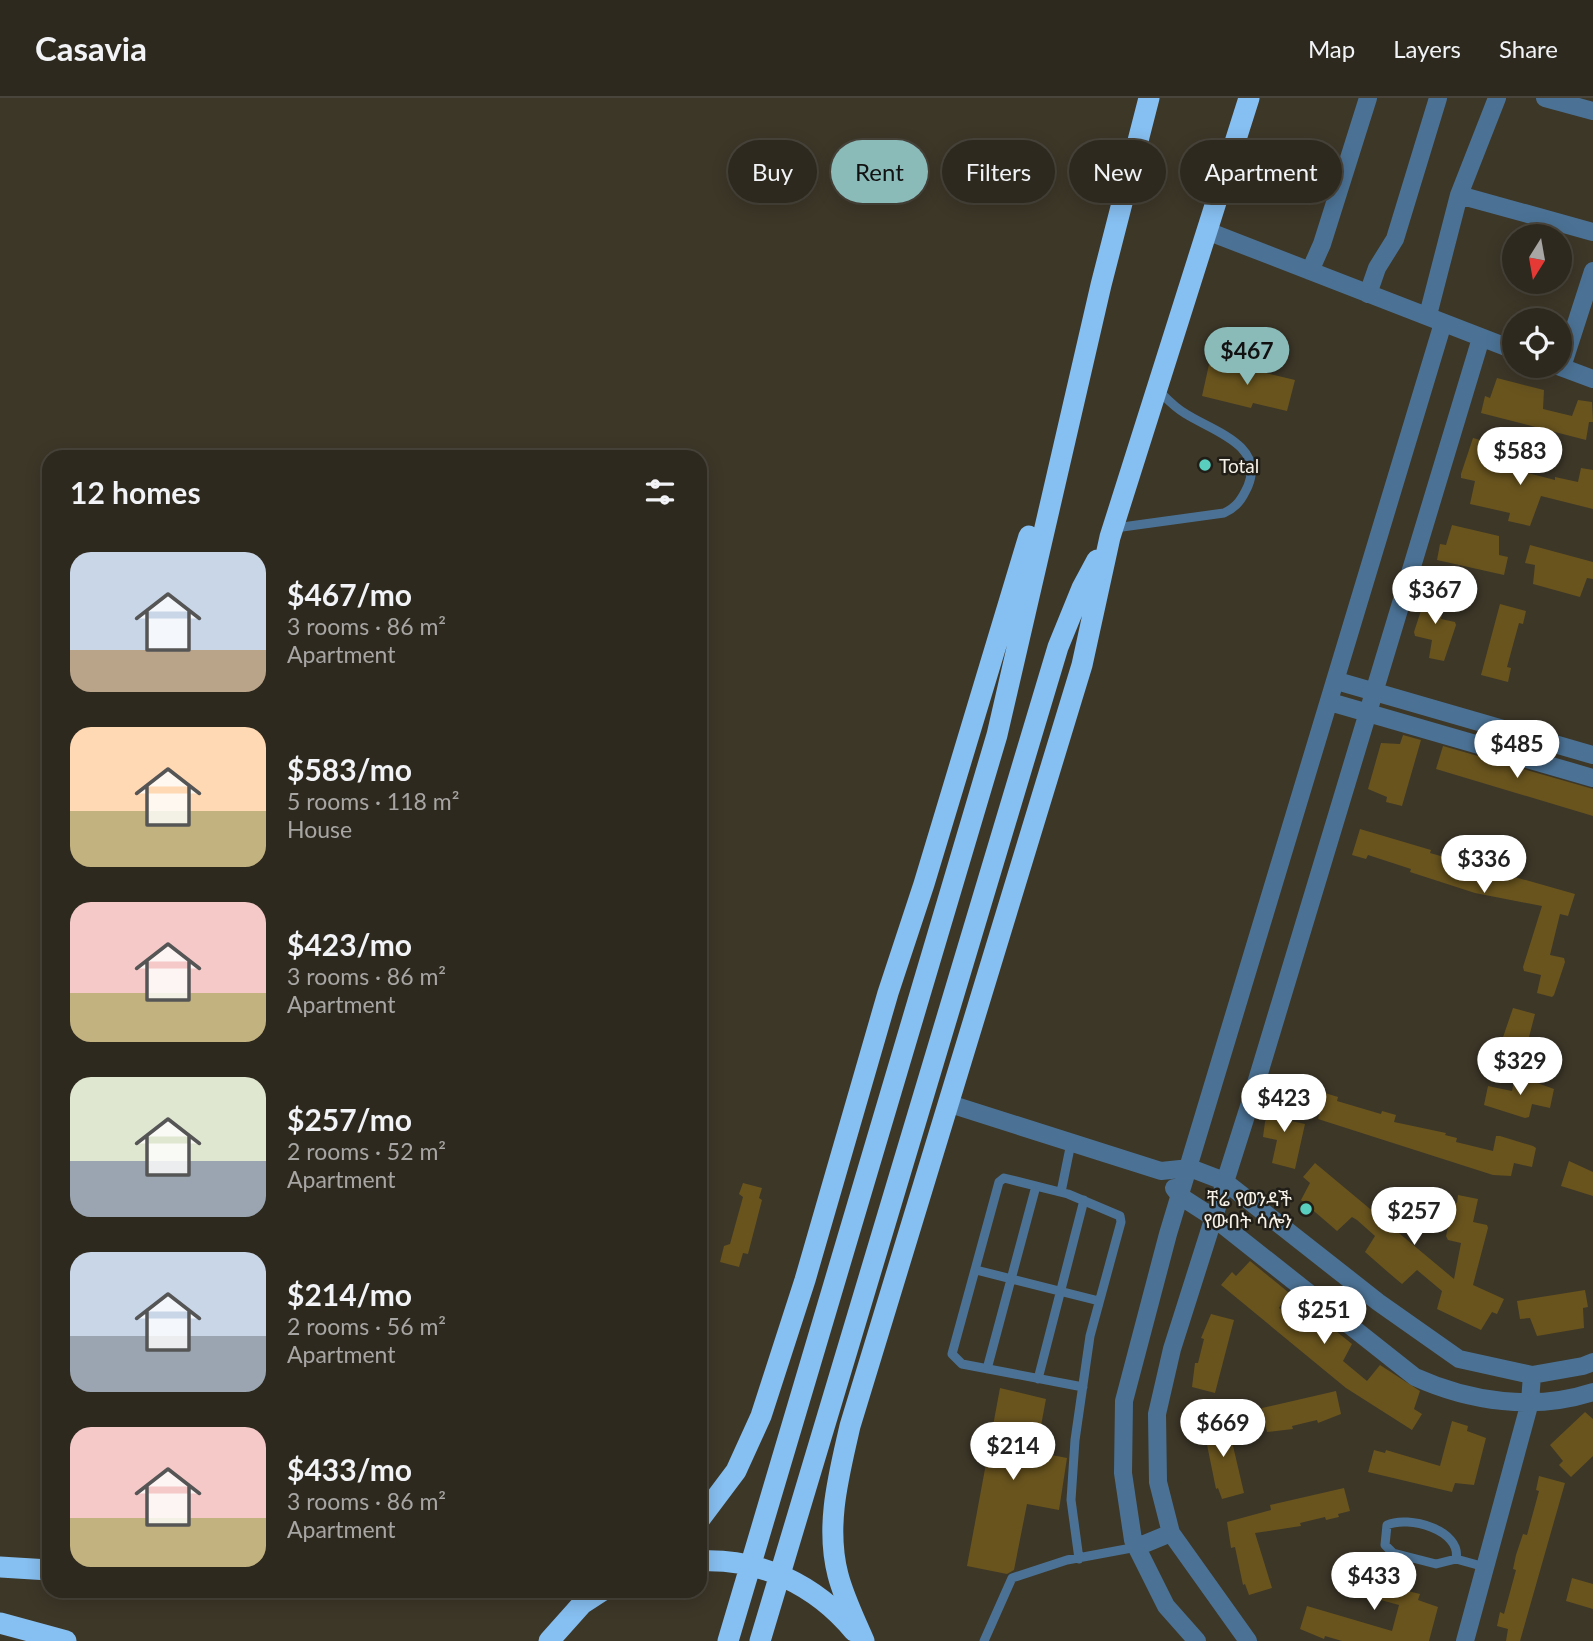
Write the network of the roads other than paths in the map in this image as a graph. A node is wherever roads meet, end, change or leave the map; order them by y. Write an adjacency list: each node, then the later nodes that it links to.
1 (1149, 98): 13 (highway)
2 (1249, 98): 9 (highway)
3 (1368, 98): 11 (street)
4 (1438, 98): 14 (street)
5 (1497, 98): 8 (street)
6 (1545, 98): 7 (street)
7 (1593, 111)
8 (1459, 195): 10 (street); 15 (street)
9 (1207, 231): 11 (street); 21 (highway)
10 (1593, 232)
11 (1310, 271): 14 (street)
12 (1593, 271): 16 (street)
13 (1101, 285): 50 (highway); 63 (highway)
14 (1368, 295): 15 (street)
15 (1436, 319): 17 (street); 23 (street)
16 (1572, 331)
17 (1481, 338): 18 (street); 24 (street)
18 (1502, 346)
19 (1572, 371): 20 (street)
20 (1593, 379)
21 (1156, 388): 22 (highway); 22 (lane)
22 (1112, 532): 29 (highway); 64 (highway)
23 (1337, 681): 24 (street); 25 (street)
24 (1372, 690): 26 (street); 27 (street)
25 (1330, 702): 26 (street); 31 (street)
26 (1365, 713): 28 (street); 33 (street)
27 (1593, 755)
28 (1593, 778)
29 (950, 1104): 30 (street); 65 (highway)
30 (1071, 1143): 32 (street); 35 (lane)
31 (1190, 1168): 32 (street); 33 (street); 36 (street)
32 (1161, 1171): 36 (street)
33 (1224, 1181): 38 (street); 45 (street)
34 (1036, 1186): 35 (lane); 39 (lane); 40 (lane)
35 (1061, 1192): 37 (lane)
36 (1180, 1196): 38 (street); 52 (street)
37 (1084, 1200): 41 (lane); 42 (lane)
38 (1214, 1218): 49 (street); 51 (street)
39 (976, 1270): 40 (lane); 44 (lane)
40 (1009, 1278): 41 (lane); 44 (lane)
41 (1061, 1292): 42 (lane); 46 (lane)
42 (1099, 1301): 47 (lane)
43 (1593, 1362): 45 (street)
44 (987, 1369): 46 (lane)
45 (1532, 1375): 49 (street)
46 (1038, 1379): 47 (lane)
47 (1083, 1387): 53 (lane)
48 (1593, 1392): 49 (street)
49 (1530, 1402): 57 (street)
50 (707, 1510)
51 (1171, 1533): 52 (street); 68 (street)
52 (1137, 1548): 53 (lane); 67 (street)
53 (1079, 1559): 66 (lane)
54 (1456, 1559): 54 (lane); 57 (lane)
55 (707, 1561): 65 (highway)
56 (0, 1567): 58 (highway)
57 (1485, 1567): 69 (street)
58 (42, 1570)
59 (591, 1598): 62 (highway)
60 (0, 1623): 61 (highway)
61 (66, 1641)
62 (549, 1641)
63 (728, 1641)
64 (760, 1641)
65 (863, 1641)
66 (984, 1641)
67 (1197, 1641)
68 (1248, 1641)
69 (1465, 1641)

